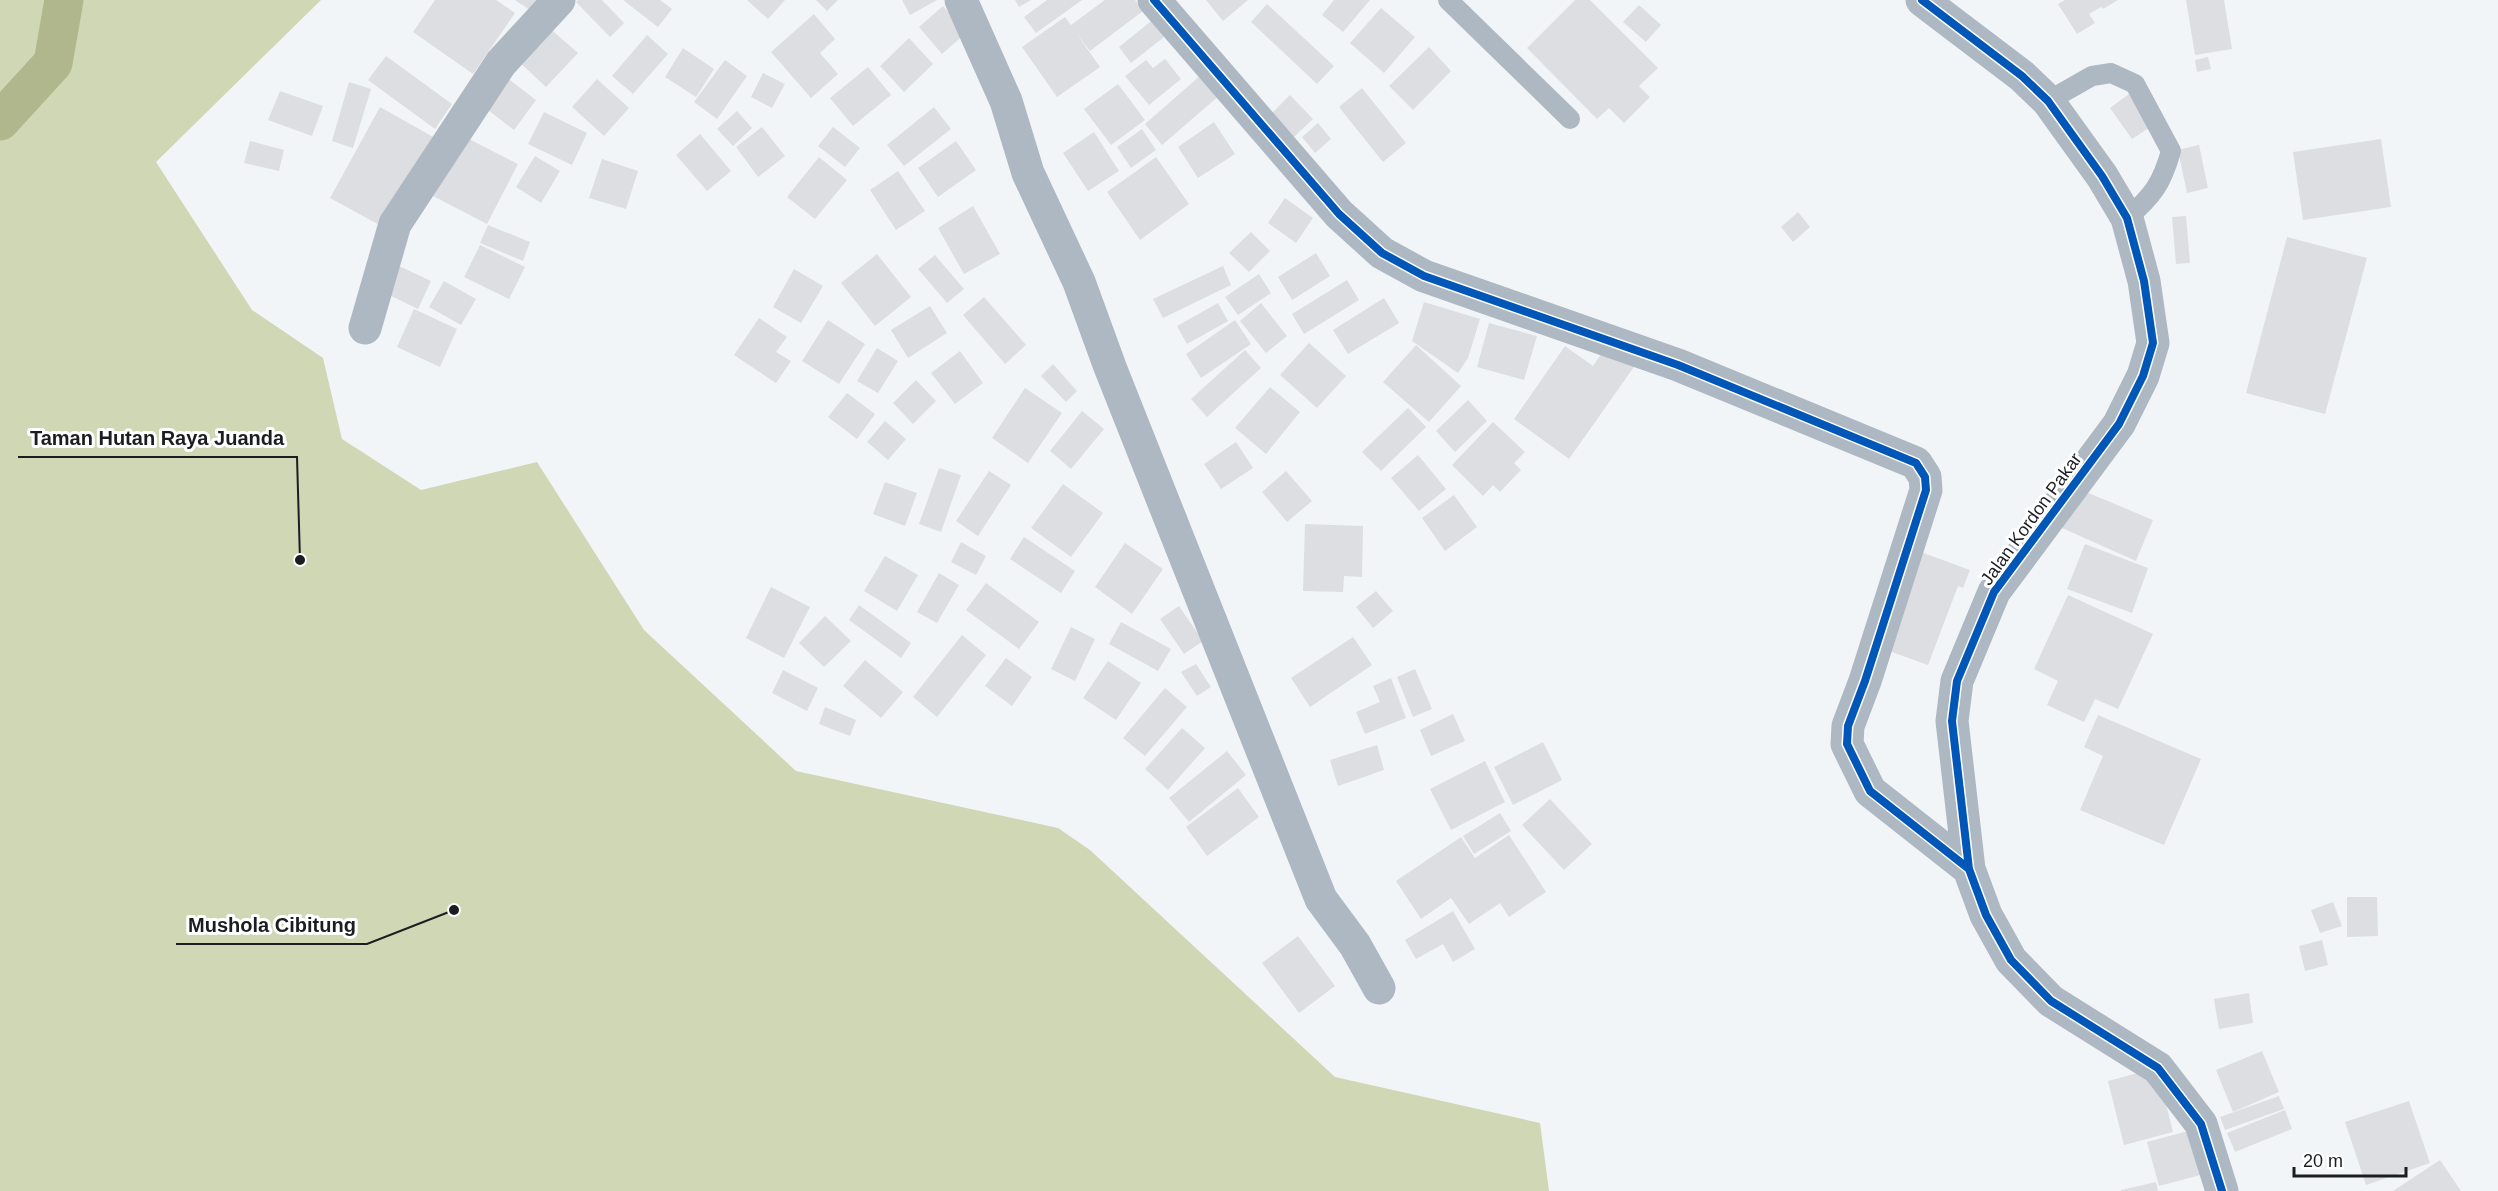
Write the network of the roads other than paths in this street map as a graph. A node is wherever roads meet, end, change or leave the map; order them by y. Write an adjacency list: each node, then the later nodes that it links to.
1 (559, 0): 9 (street)
2 (961, 0): 11 (street)
3 (1154, 0): 10 (street)
4 (1448, 0): 7 (lane)
5 (1922, 0): 6 (street, Jalan Kordon Pakar)
6 (2048, 101): 8 (street, Jalan Kordon Pakar); 8 (lane)
7 (1570, 119)
8 (2127, 218): 10 (street, Jalan Kordon Pakar)
9 (365, 328)
10 (1969, 869): 12 (street, Jalan Kordon Pakar)
11 (1380, 987)
12 (2222, 1191)

